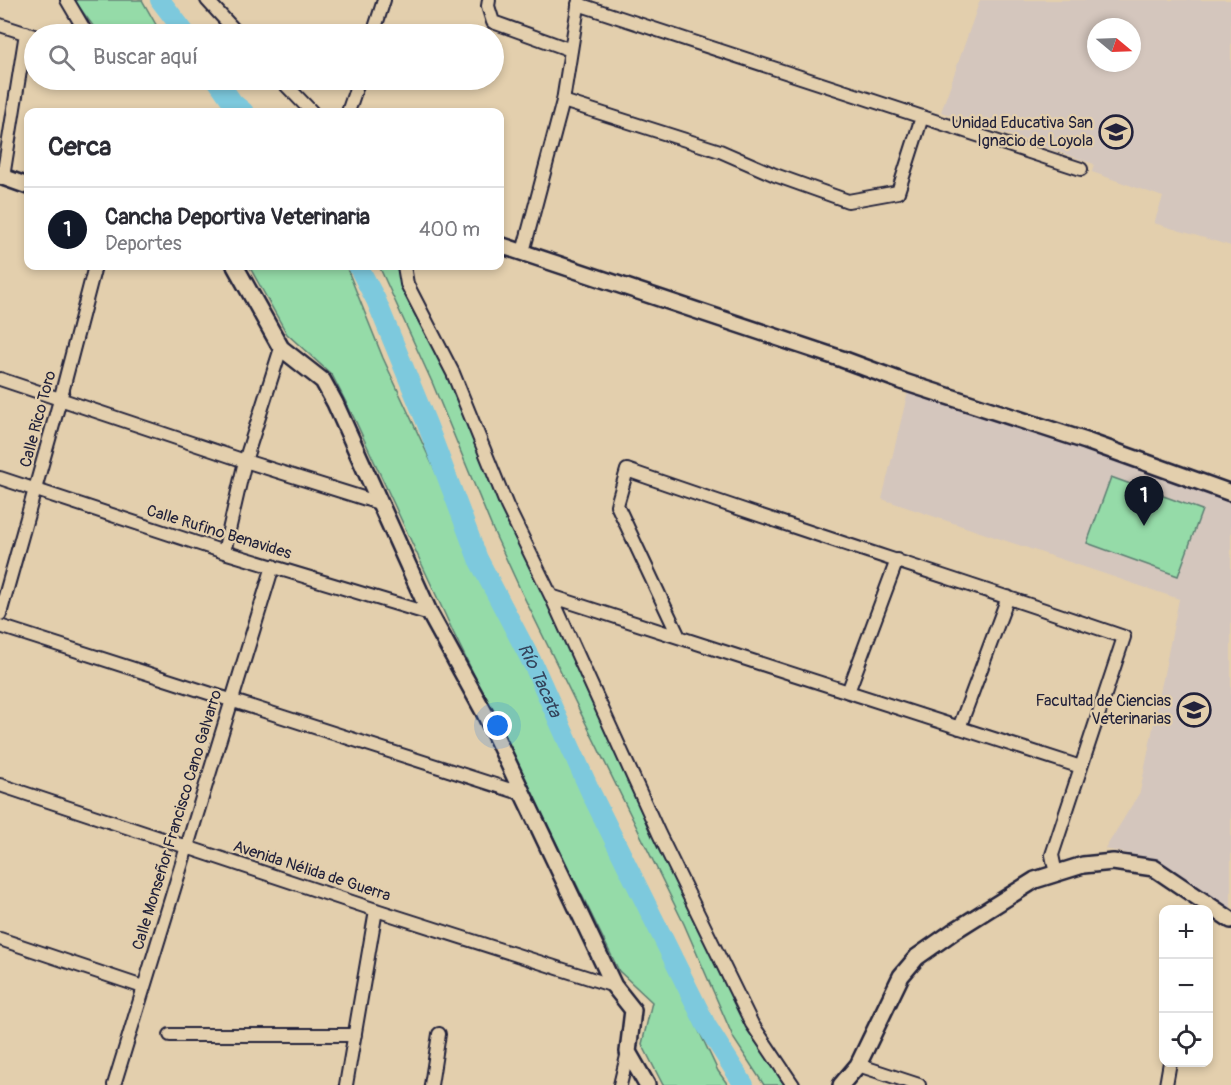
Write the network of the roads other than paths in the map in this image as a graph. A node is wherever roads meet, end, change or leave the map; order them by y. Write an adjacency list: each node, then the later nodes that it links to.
1 (67, 0): 6 (street)
2 (384, 0): 8 (street)
3 (489, 0): 9 (street)
4 (211, 2): 7 (street)
5 (578, 2): 13 (street); 20 (street)
6 (81, 24)
7 (230, 24)
8 (376, 24)
9 (499, 24)
10 (0, 25): 12 (street)
11 (504, 26): 13 (street)
12 (24, 32)
13 (571, 50): 17 (street)
14 (24, 65): 22 (street)
15 (291, 90): 18 (street)
16 (356, 90): 19 (street)
17 (563, 101): 20 (street); 25 (street)
18 (308, 108)
19 (349, 108)
20 (922, 117): 21 (street)
21 (1081, 169)
22 (2, 177): 23 (street)
23 (24, 185)
24 (504, 246): 25 (street)
25 (522, 252): 35 (street)
26 (94, 270): 31 (street, Calle Rico Toro)
27 (236, 270): 29 (street)
28 (405, 270): 40 (street)
29 (280, 348): 32 (street); 36 (street)
30 (0, 379): 31 (street)
31 (60, 400): 32 (street); 34 (street, Calle Rico Toro)
32 (245, 461): 36 (street); 37 (street)
33 (0, 478): 34 (street, Calle Rufino Benavides)
34 (35, 490): 37 (street, Calle Rufino Benavides); 42 (street, Calle Rico Toro)
35 (1231, 493)
36 (379, 502): 43 (street)
37 (224, 552): 39 (street, Calle Rufino Benavides)
38 (897, 560): 41 (street); 45 (street); 46 (street)
39 (273, 566): 43 (street, Calle Rufino Benavides); 47 (street, Calle Monseñor Francisco Cano Galvarro)
40 (550, 596): 45 (street); 71 (street)
41 (1008, 597): 48 (street); 49 (street)
42 (0, 614)
43 (430, 614): 51 (street)
44 (0, 626): 47 (street)
45 (679, 637): 46 (street)
46 (848, 692): 48 (street)
47 (230, 701): 51 (street); 52 (street, Calle Monseñor Francisco Cano Galvarro)
48 (958, 728): 49 (street)
49 (1081, 768): 53 (street)
50 (0, 785): 52 (street, Avenida Nélida de Guerra)
51 (523, 794): 58 (street)
52 (186, 847): 55 (street, Avenida Nélida de Guerra); 59 (street, Calle Monseñor Francisco Cano Galvarro)
53 (1056, 874): 54 (street); 64 (street)
54 (1197, 904): 56 (street)
55 (376, 910): 58 (street, Avenida Nélida de Guerra); 62 (street)
56 (1231, 920)
57 (0, 939): 59 (street)
58 (614, 986): 63 (street)
59 (143, 987): 66 (street, Calle Monseñor Francisco Cano Galvarro)
60 (439, 1034): 68 (street)
61 (170, 1035): 62 (street)
62 (355, 1035): 67 (street)
63 (628, 1052): 69 (street); 70 (street)
64 (858, 1065): 72 (street); 73 (street)
65 (1169, 1067): 74 (street)
66 (114, 1085)
67 (346, 1085)
68 (431, 1085)
69 (620, 1085)
70 (647, 1085)
71 (793, 1085)
72 (841, 1085)
73 (919, 1085)
74 (1166, 1085)

